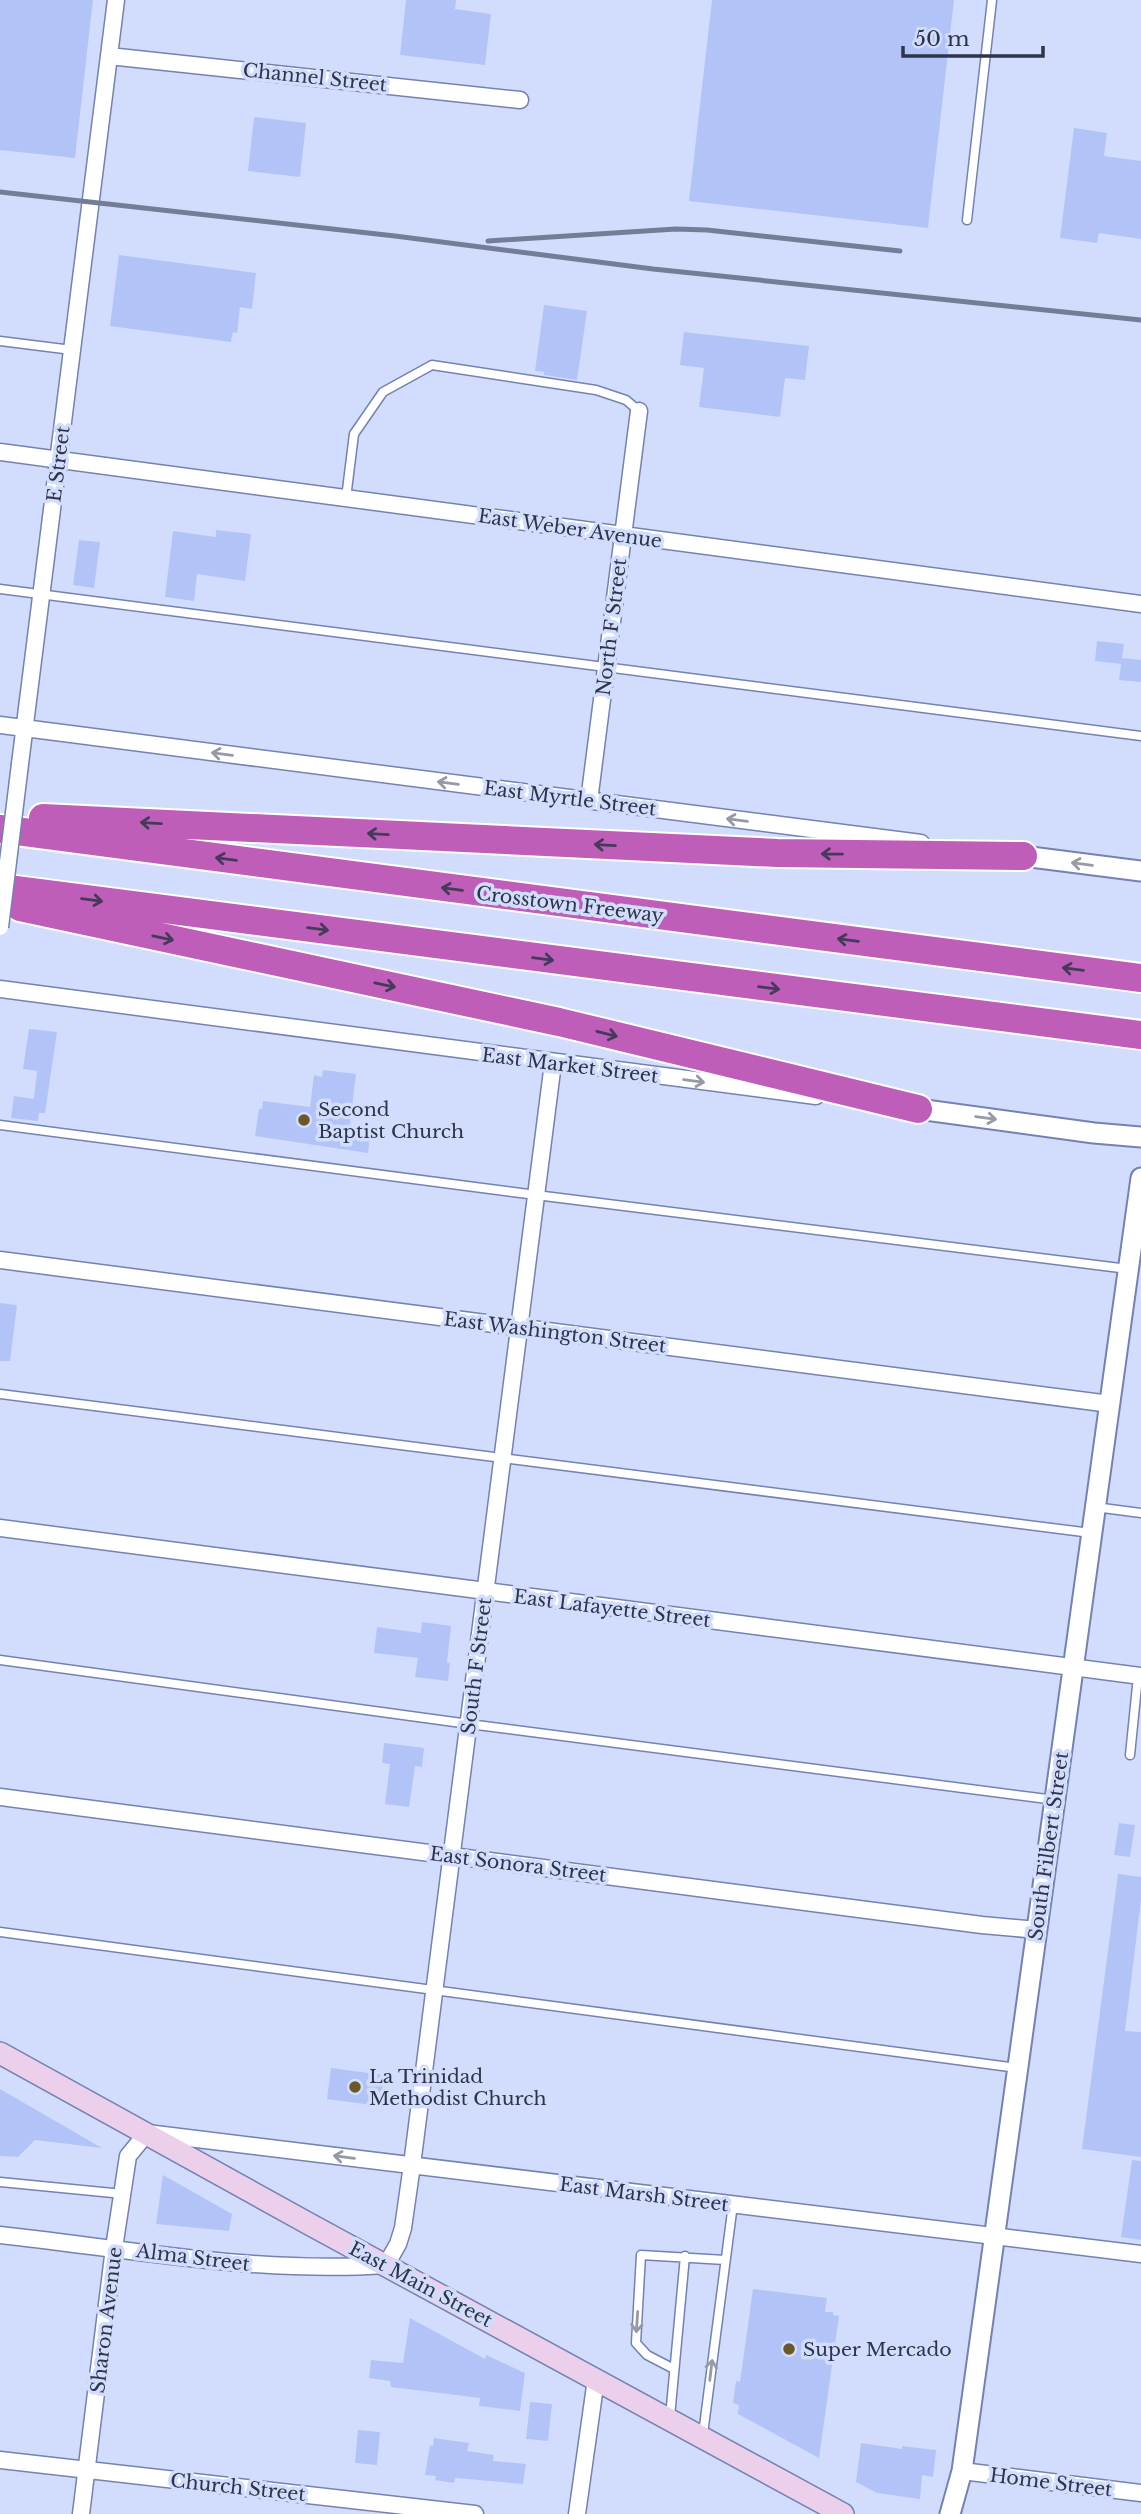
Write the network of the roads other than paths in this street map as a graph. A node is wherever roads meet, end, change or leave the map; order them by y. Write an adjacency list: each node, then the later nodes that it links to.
1 (116, 0): 3 (street, E Street)
2 (992, 0): 5 (lane)
3 (109, 56): 4 (street, Channel Street); 7 (street, E Street)
4 (520, 100)
5 (967, 220)
6 (0, 341): 7 (lane)
7 (72, 350): 10 (street, E Street)
8 (639, 411): 11 (lane); 12 (street, North F Street)
9 (0, 453): 10 (street, East Weber Avenue)
10 (58, 460): 11 (street, East Weber Avenue); 14 (street, E Street)
11 (346, 498): 12 (street, East Weber Avenue)
12 (623, 535): 15 (street, East Weber Avenue); 16 (street, North F Street)
13 (0, 589): 14 (lane)
14 (42, 594): 16 (lane); 18 (street, E Street)
15 (1141, 604)
16 (606, 667): 19 (lane); 20 (street, North F Street)
17 (0, 725): 18 (street, East Myrtle Street)
18 (25, 728): 20 (street, East Myrtle Street, one-way to 18); 27 (street, E Street, bridge)
19 (1141, 736)
20 (589, 801): 23 (street, East Myrtle Street, one-way to 20)
21 (0, 816): 23 (highway, one-way to 21)
22 (0, 829): 28 (highway, Crosstown Freeway, one-way to 22)
23 (1023, 856): 24 (street, East Myrtle Street, one-way to 23)
24 (1141, 871)
25 (0, 888): 30 (highway, one-way to 30)
26 (0, 903): 32 (highway, one-way to 32)
27 (0, 927)
28 (1141, 978)
29 (0, 989): 31 (street, East Market Street)
30 (1141, 1035)
31 (553, 1063): 32 (street, East Market Street, one-way to 32); 36 (street, South F Street)
32 (918, 1109): 34 (street, East Market Street, one-way to 34)
33 (0, 1125): 36 (lane)
34 (1141, 1137)
35 (1141, 1178): 37 (street, South Filbert Street)
36 (536, 1195): 39 (lane); 40 (street, South F Street)
37 (1136, 1249): 39 (street, South Filbert Street)
38 (0, 1261): 40 (street, East Washington Street)
39 (1128, 1269): 42 (street, South Filbert Street)
40 (520, 1327): 42 (street, East Washington Street); 43 (street, South F Street)
41 (0, 1394): 43 (lane)
42 (1110, 1404): 44 (street, South Filbert Street)
43 (503, 1458): 47 (lane); 48 (street, South F Street)
44 (1096, 1507): 45 (lane); 47 (street, South Filbert Street)
45 (1141, 1513)
46 (0, 1528): 48 (street, East Lafayette Street)
47 (1092, 1533): 50 (street, South Filbert Street)
48 (486, 1591): 50 (street, East Lafayette Street); 52 (street, South F Street)
49 (0, 1660): 52 (lane)
50 (1073, 1668): 51 (street, East Lafayette Street); 55 (street, South Filbert Street)
51 (1140, 1676): 53 (lane)
52 (469, 1724): 55 (lane); 56 (street, South F Street)
53 (1130, 1755)
54 (0, 1797): 56 (street, East Sonora Street)
55 (1055, 1800): 57 (street, South Filbert Street)
56 (453, 1855): 57 (street, East Sonora Street); 59 (street, South F Street)
57 (1037, 1930): 61 (street, South Filbert Street)
58 (0, 1932): 59 (lane)
59 (435, 1989): 61 (lane); 63 (street, South F Street)
60 (0, 2053): 62 (main road, East Main Street)
61 (1018, 2068): 68 (street, South Filbert Street)
62 (148, 2133): 63 (street, East Marsh Street, one-way to 62); 65 (street, Sharon Avenue); 73 (main road, East Main Street)
63 (412, 2165): 66 (street, East Marsh Street); 73 (street, South F Street)
64 (0, 2182): 65 (lane)
65 (123, 2194): 69 (street, Sharon Avenue)
66 (733, 2204): 68 (street, East Marsh Street); 72 (lane)
67 (0, 2235): 69 (street, Alma Street)
68 (994, 2236): 70 (street, East Marsh Street); 80 (street, South Filbert Street)
69 (114, 2248): 73 (street, Alma Street); 79 (street, Sharon Avenue)
70 (1141, 2254)
71 (685, 2256): 72 (lane); 74 (lane); 74 (lane, one-way to 74)
72 (725, 2260): 77 (lane, one-way to 72)
73 (386, 2265): 75 (main road, East Main Street)
74 (674, 2369): 76 (lane)
75 (596, 2379): 76 (main road, East Main Street); 84 (street)
76 (669, 2419): 77 (main road, East Main Street)
77 (702, 2437): 85 (main road, East Main Street)
78 (0, 2460): 79 (street, Church Street)
79 (87, 2470): 82 (street, Sharon Avenue); 83 (street, Church Street)
80 (962, 2471): 81 (street, Home Street); 86 (street, South Filbert Street)
81 (1141, 2493)
82 (81, 2514)
83 (475, 2514)
84 (577, 2514)
85 (843, 2514)
86 (950, 2514)

